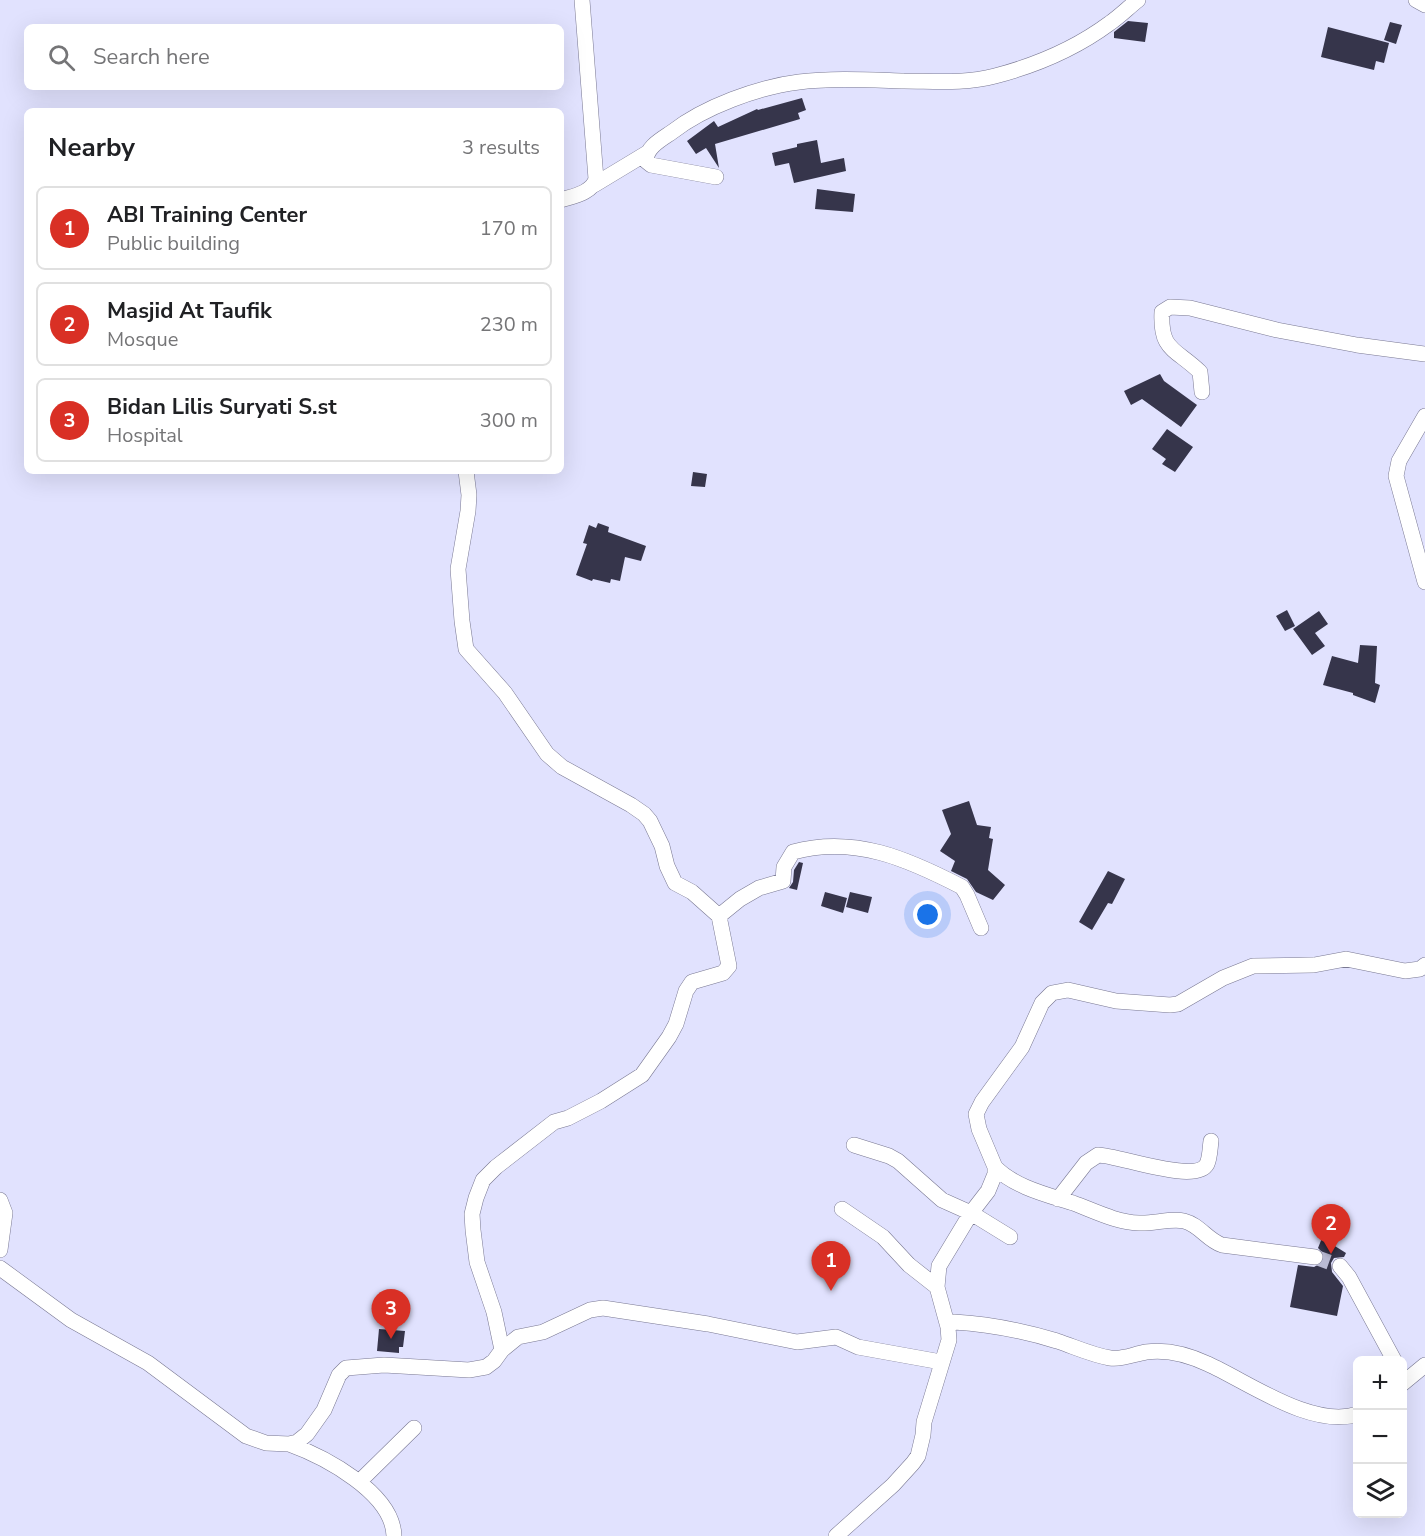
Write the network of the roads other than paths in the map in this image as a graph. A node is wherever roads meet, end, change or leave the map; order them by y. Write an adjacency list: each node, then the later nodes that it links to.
1 (582, 0): 7 (street)
2 (1138, 0): 5 (street)
3 (1416, 0): 4 (street)
4 (1425, 5)
5 (647, 153): 6 (street); 7 (street)
6 (716, 177)
7 (594, 185): 8 (street)
8 (564, 199)
9 (1425, 354): 10 (street)
10 (1202, 392)
11 (1425, 416): 13 (street)
12 (466, 474): 14 (street)
13 (1425, 582)
14 (719, 916): 15 (street); 31 (street)
15 (981, 928)
16 (1425, 966): 19 (street)
17 (1211, 1141): 20 (street)
18 (854, 1145): 23 (street)
19 (995, 1167): 20 (street); 23 (street)
20 (1058, 1199): 26 (street)
21 (0, 1200): 25 (street)
22 (842, 1209): 29 (street)
23 (971, 1213): 24 (street); 29 (street)
24 (1010, 1237)
25 (0, 1250)
26 (1315, 1257)
27 (1340, 1266): 32 (street)
28 (0, 1268): 38 (street)
29 (937, 1287): 30 (street)
30 (948, 1327): 33 (street); 36 (street)
31 (502, 1350): 33 (street); 38 (street)
32 (1393, 1356)
33 (941, 1362): 41 (street)
34 (1425, 1365): 35 (street)
35 (1407, 1378)
36 (1353, 1415)
37 (414, 1428): 39 (street)
38 (289, 1444): 39 (street)
39 (359, 1482): 40 (street)
40 (394, 1536)
41 (836, 1536)

